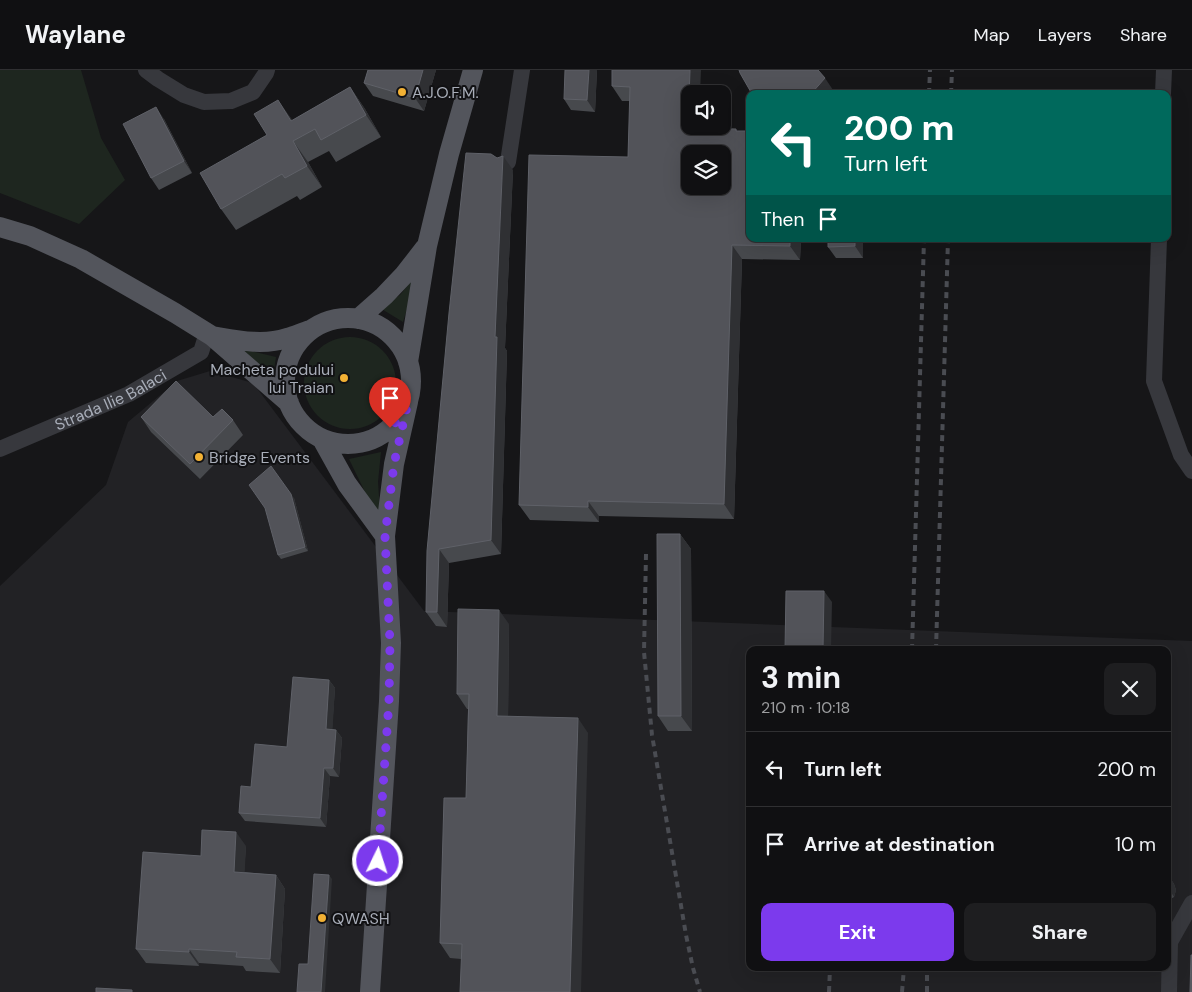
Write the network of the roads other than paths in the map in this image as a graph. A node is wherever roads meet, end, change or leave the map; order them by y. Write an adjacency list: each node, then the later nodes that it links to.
1 (146, 70): 2 (street)
2 (267, 70)
3 (473, 70): 10 (main road)
4 (522, 70): 7 (street)
5 (1164, 70): 6 (street)
6 (1163, 90)
7 (508, 162)
8 (0, 227): 13 (main road)
9 (1159, 242): 19 (street)
10 (427, 246): 11 (main road); 14 (main road)
11 (358, 318): 12 (main road); 14 (main road)
12 (312, 329): 13 (main road); 16 (main road)
13 (209, 335): 16 (main road); 18 (street, Strada Ilie Balaci)
14 (408, 362): 15 (main road)
15 (408, 402): 17 (main road); 20 (main road)
16 (288, 403): 17 (main road)
17 (322, 439): 20 (main road)
18 (0, 449)
19 (1192, 471)
20 (385, 536): 24 (main road)
21 (1192, 903): 22 (street)
22 (1171, 940)
23 (1169, 971): 25 (street)
24 (370, 992)
25 (1168, 992)

